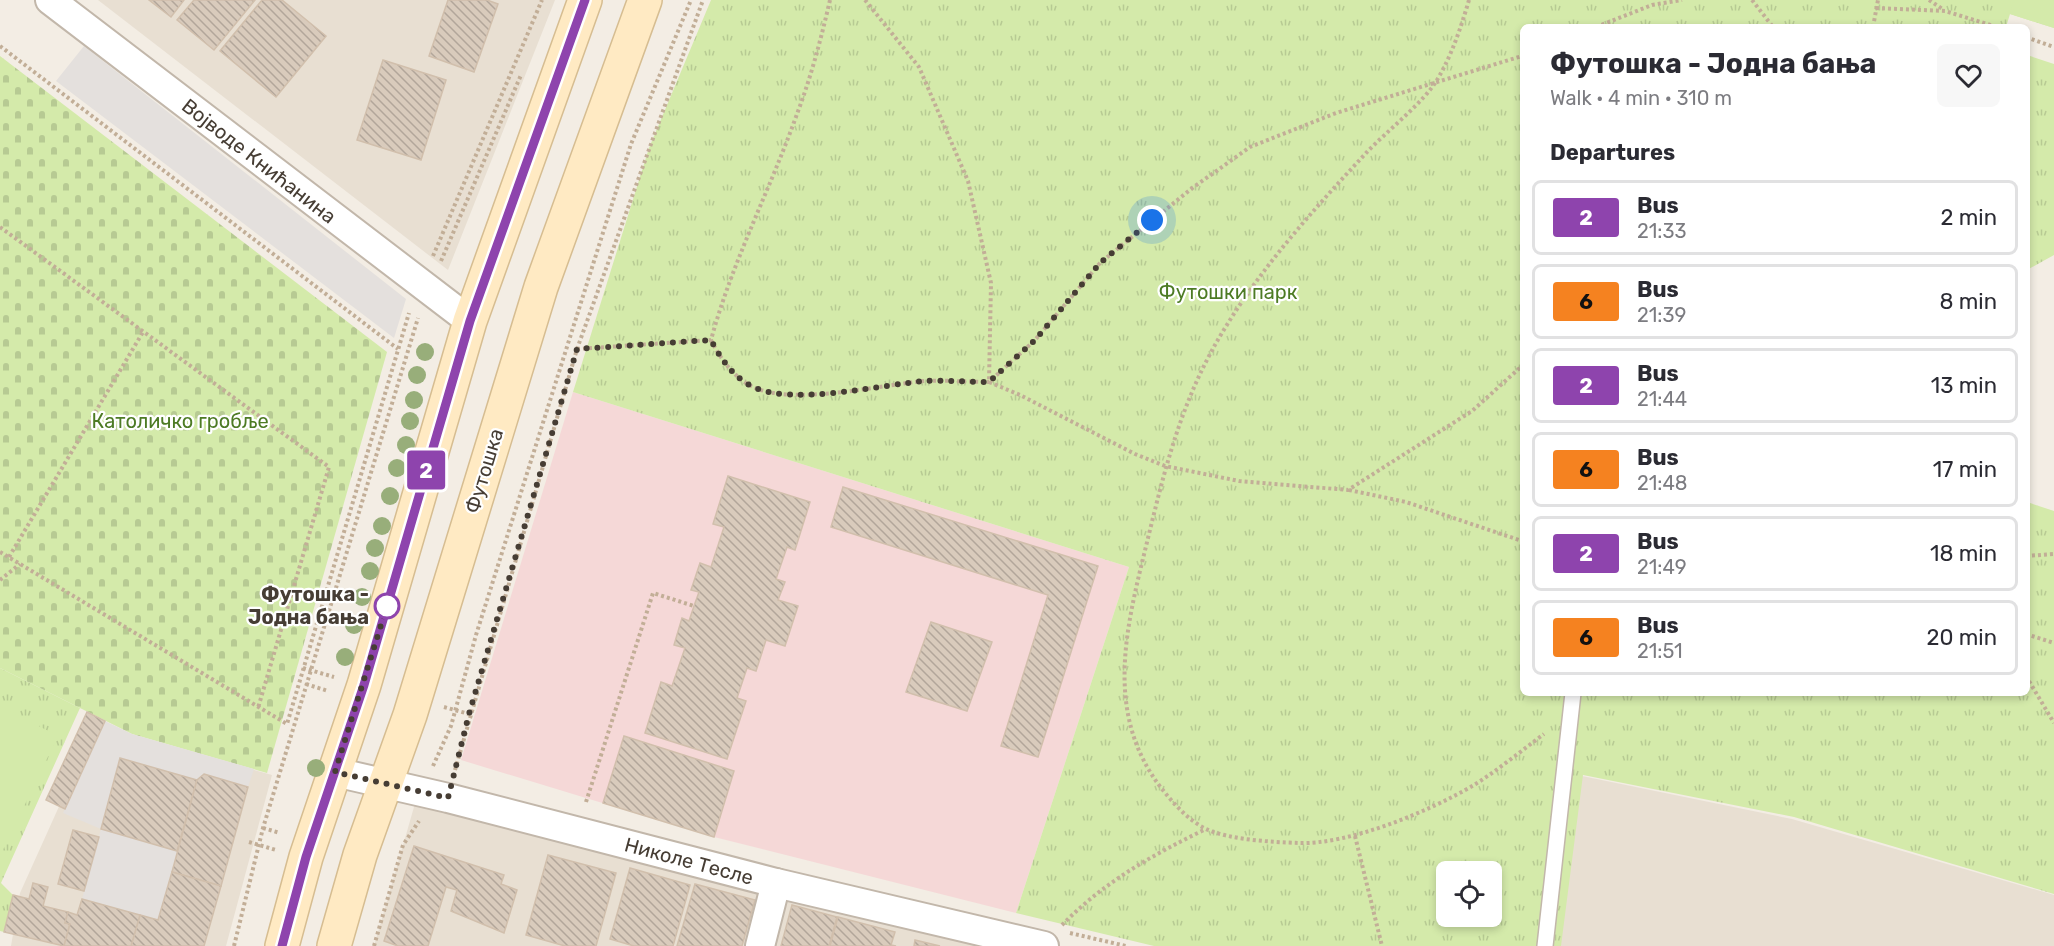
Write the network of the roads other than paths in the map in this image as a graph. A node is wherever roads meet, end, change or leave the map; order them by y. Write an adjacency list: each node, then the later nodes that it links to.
1 (50, 0): 4 (street, Војводе Книћанина)
2 (585, 0): 4 (main road)
3 (645, 0): 7 (main road, Футошка)
4 (470, 321): 6 (main road)
5 (1573, 696): 13 (lane)
6 (335, 772): 7 (street, Николе Тесле); 10 (main road)
7 (385, 785): 8 (street, Николе Тесле); 11 (main road, Футошка)
8 (776, 883): 9 (street, Николе Тесле); 12 (street)
9 (1050, 938)
10 (282, 946)
11 (334, 946)
12 (760, 946)
13 (1545, 946)

